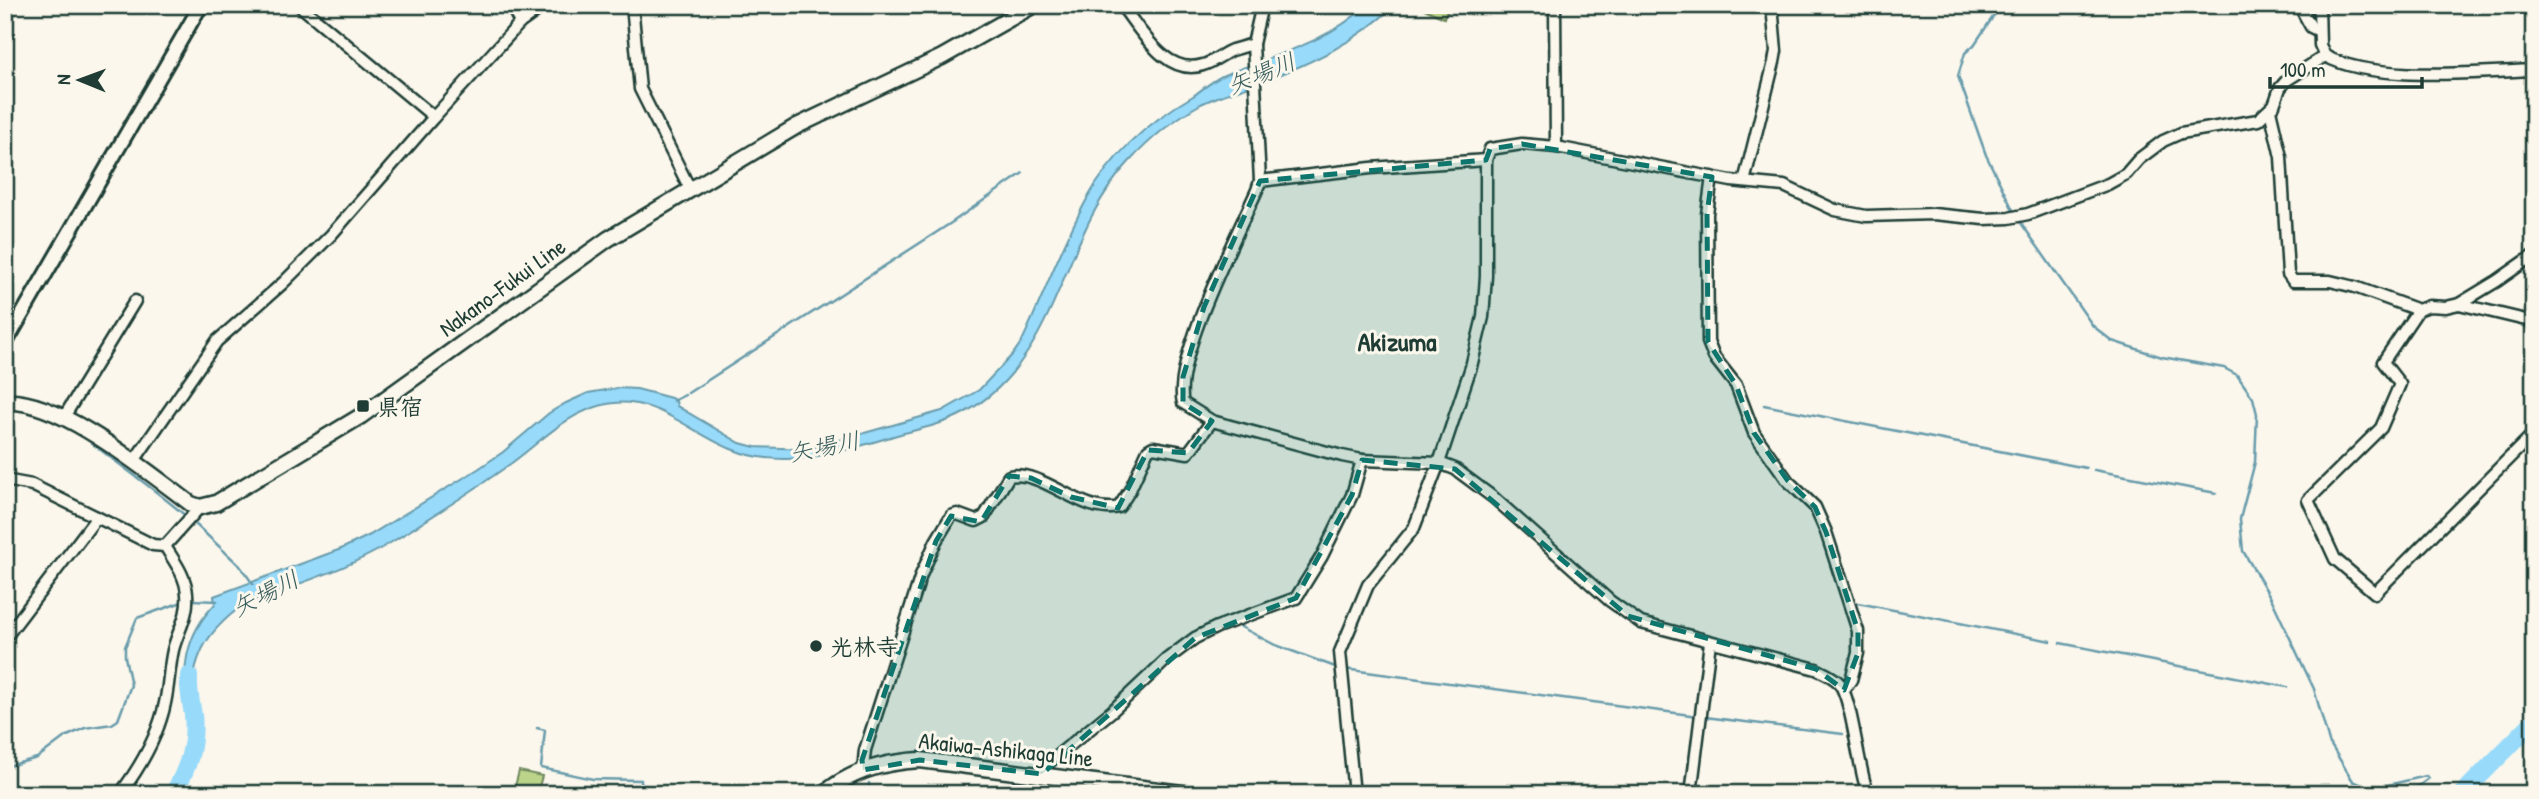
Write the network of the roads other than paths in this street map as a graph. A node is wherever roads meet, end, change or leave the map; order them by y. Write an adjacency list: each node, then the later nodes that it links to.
1 (201, 5): 31 (street)
2 (299, 5): 19 (street)
3 (510, 5): 13 (street)
4 (545, 5): 13 (street)
5 (632, 5): 25 (street)
6 (1034, 5): 25 (main road, Nakano-Fukui Line)
7 (1121, 5): 15 (street)
8 (1262, 5): 15 (street)
9 (1555, 5): 20 (street)
10 (1772, 5): 24 (street)
11 (2299, 5): 14 (street)
12 (2319, 5): 14 (street)
13 (520, 23): 19 (street)
14 (2319, 31): 16 (street)
15 (1253, 44): 23 (street)
16 (2325, 57): 17 (street); 18 (street)
17 (2534, 69)
18 (2270, 110): 24 (street); 29 (street)
19 (434, 117): 37 (street)
20 (1556, 147): 21 (street); 22 (street)
21 (1486, 160): 23 (street); 38 (street)
22 (1712, 177): 24 (street); 45 (street)
23 (1260, 181): 34 (street)
24 (1744, 182)
25 (690, 189): 40 (main road, Nakano-Fukui Line)
26 (2534, 255): 28 (street)
27 (135, 301): 33 (street)
28 (2459, 304): 29 (street); 30 (street)
29 (2418, 310): 35 (street)
30 (2534, 321)
31 (5, 344)
32 (5, 402): 33 (main road)
33 (64, 417): 37 (main road)
34 (1212, 421): 36 (street); 46 (street)
35 (2534, 433)
36 (1362, 460): 38 (street); 47 (street)
37 (134, 461): 40 (main road)
38 (1439, 463): 44 (street); 51 (street)
39 (5, 480): 41 (street)
40 (200, 507): 42 (street)
41 (97, 517): 42 (street); 43 (street)
42 (165, 546): 48 (street)
43 (5, 638)
44 (1710, 642): 45 (street); 52 (street)
45 (1844, 690): 53 (street)
46 (863, 770): 47 (main road, Akaiwa-Ashikaga Line); 49 (main road, Akaiwa-Ashikaga Line)
47 (1042, 774): 50 (main road, Akaiwa-Ashikaga Line)
48 (120, 794)
49 (824, 794)
50 (1190, 794)
51 (1354, 794)
52 (1691, 794)
53 (1868, 794)

